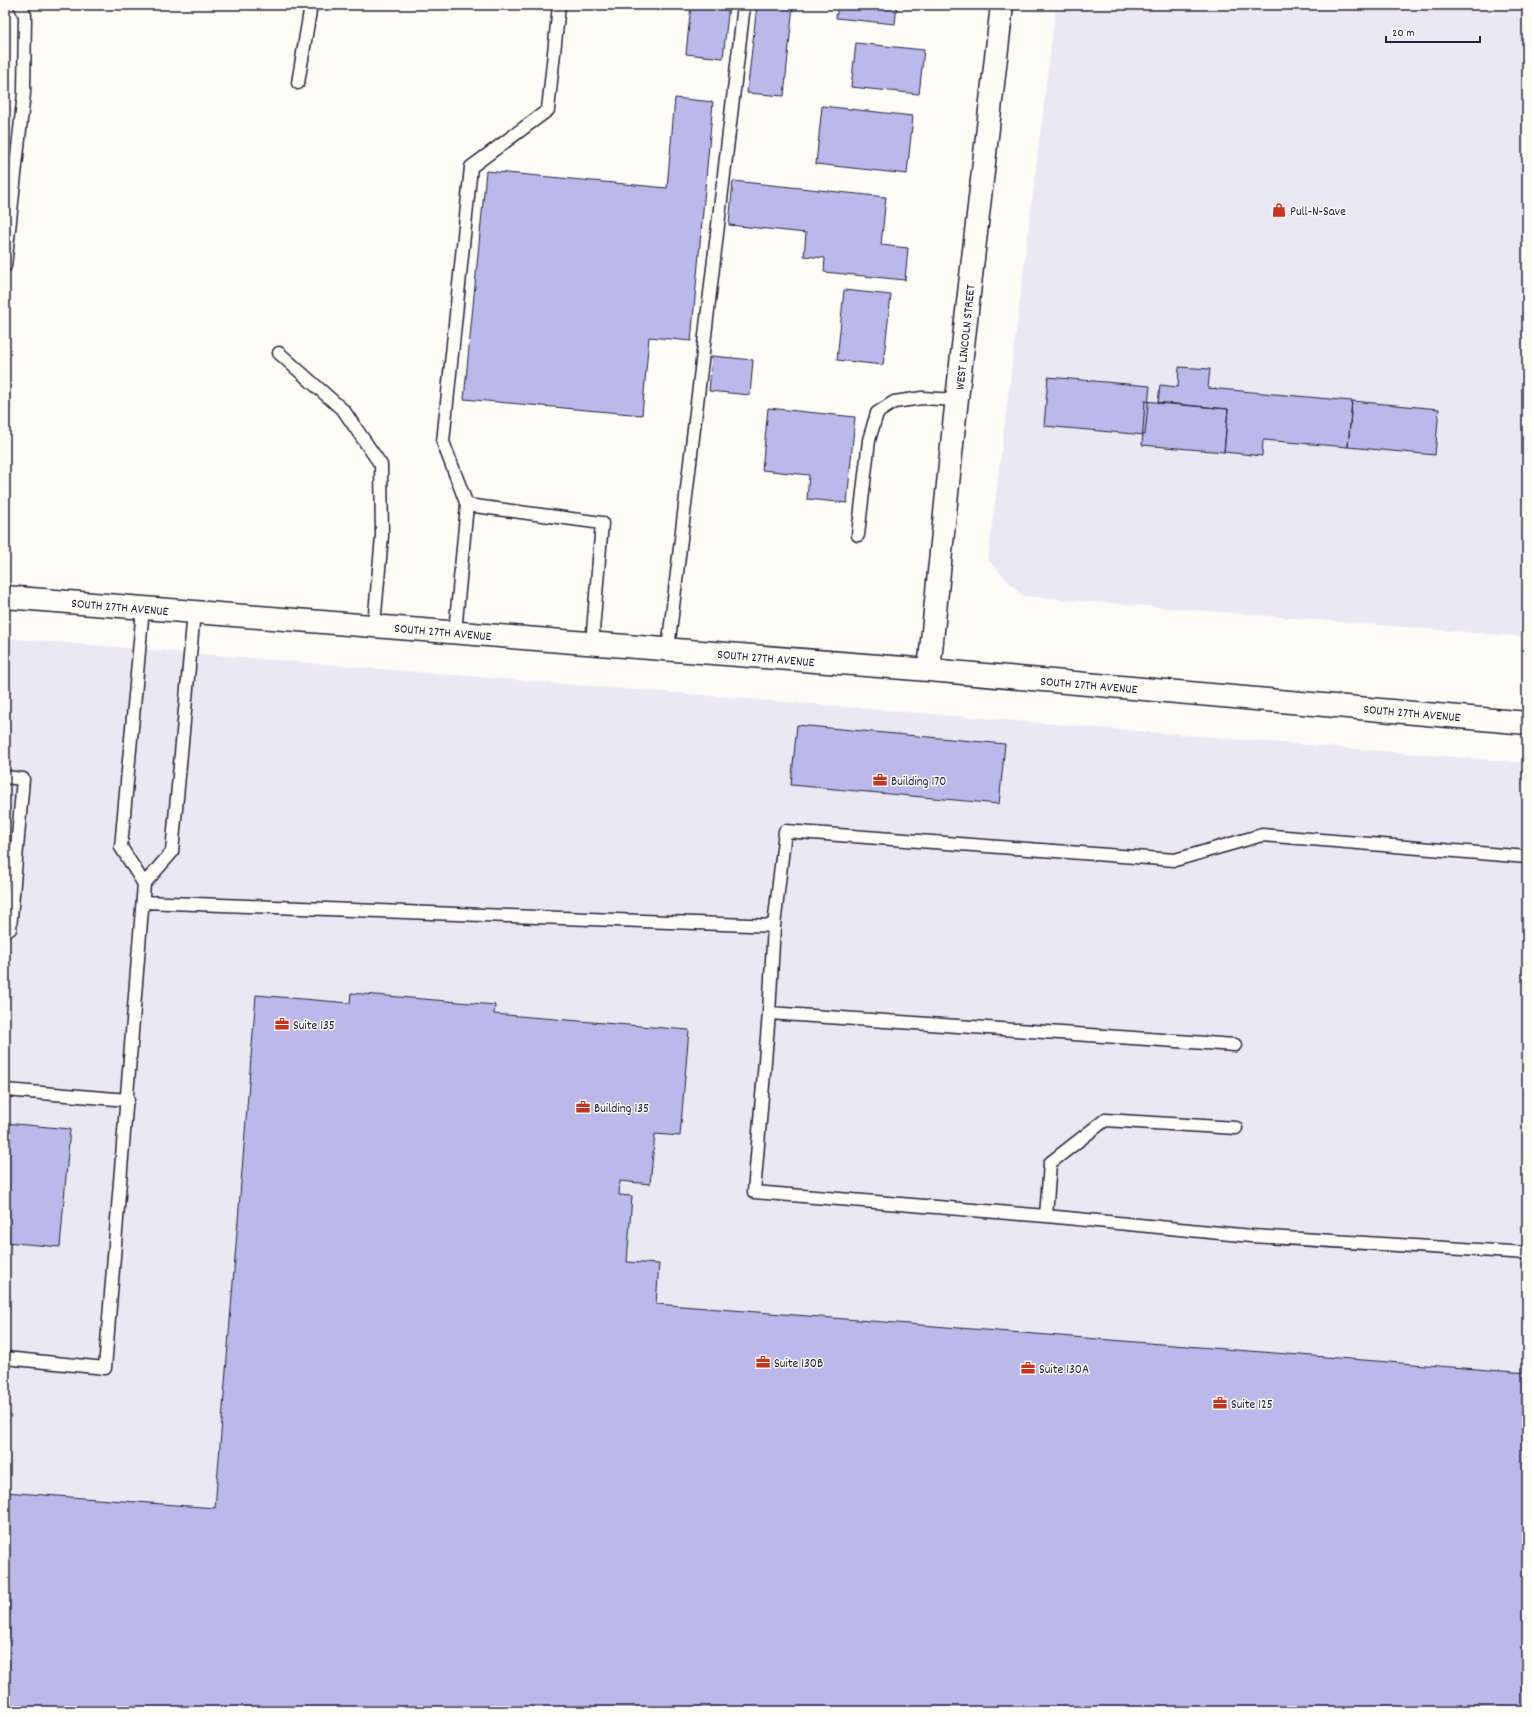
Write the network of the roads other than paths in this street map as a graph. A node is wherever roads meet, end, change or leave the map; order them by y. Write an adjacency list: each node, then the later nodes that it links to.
1 (20, 5): 7 (lane)
2 (311, 5): 6 (lane)
3 (559, 5): 10 (lane)
4 (744, 5): 18 (lane)
5 (1002, 5): 9 (main road, WEST LINCOLN STREET)
6 (298, 83)
7 (5, 266)
8 (279, 353): 15 (lane)
9 (957, 400): 11 (lane); 19 (main road, WEST LINCOLN STREET)
10 (467, 505): 16 (lane); 17 (lane)
11 (858, 535)
12 (5, 597): 13 (main road, SOUTH 27TH AVENUE)
13 (143, 608): 14 (main road, SOUTH 27TH AVENUE); 23 (lane)
14 (194, 612): 15 (main road, SOUTH 27TH AVENUE); 23 (lane)
15 (374, 625): 16 (main road, SOUTH 27TH AVENUE)
16 (455, 632): 17 (main road, SOUTH 27TH AVENUE)
17 (592, 643): 18 (main road, SOUTH 27TH AVENUE)
18 (668, 649): 19 (main road, SOUTH 27TH AVENUE)
19 (929, 670): 20 (main road, SOUTH 27TH AVENUE)
20 (1527, 722)
21 (5, 777): 26 (lane)
22 (1527, 857): 25 (lane)
23 (144, 884): 24 (lane)
24 (143, 902): 25 (lane); 30 (lane)
25 (774, 926): 27 (lane)
26 (5, 928)
27 (769, 1013): 28 (lane); 32 (lane)
28 (1235, 1045)
29 (5, 1090): 30 (lane)
30 (128, 1100): 34 (lane)
31 (1236, 1128): 32 (lane)
32 (1046, 1216): 33 (lane)
33 (1527, 1253)
34 (5, 1358)

